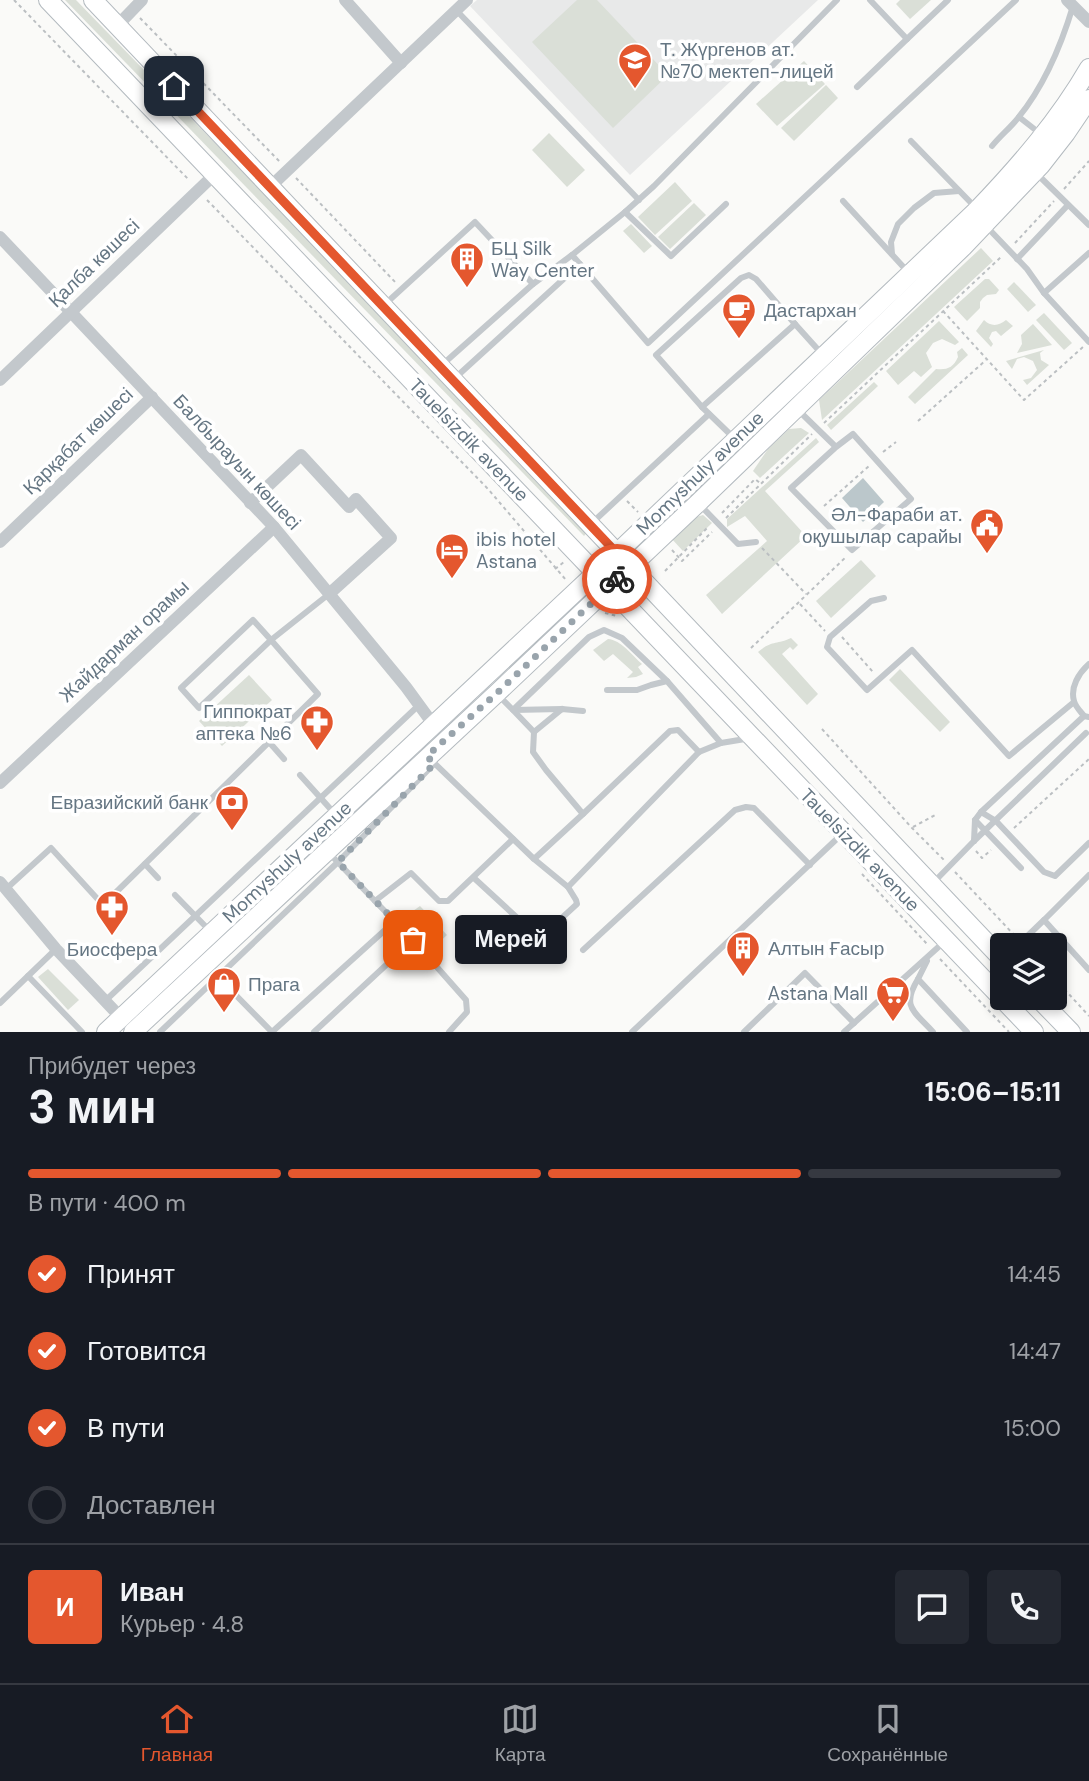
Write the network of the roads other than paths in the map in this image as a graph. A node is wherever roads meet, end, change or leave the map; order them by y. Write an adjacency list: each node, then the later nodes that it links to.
1 (48, 0): 25 (main road, Tauelsizdik avenue)
2 (93, 0): 13 (main road, Tauelsizdik avenue)
3 (142, 0): 13 (street)
4 (345, 0): 15 (street)
5 (467, 0): 11 (street)
6 (836, 0): 28 (lane)
7 (870, 0): 14 (lane)
8 (948, 0): 14 (lane)
9 (1016, 0): 48 (lane)
10 (1070, 3): 12 (street); 19 (lane)
11 (456, 10): 15 (street); 28 (lane)
12 (1089, 22)
13 (117, 26): 26 (main road, Tauelsizdik avenue)
14 (907, 39): 17 (lane)
15 (401, 63): 26 (street)
16 (1089, 68): 21 (main road, Momyshuly avenue)
17 (857, 87)
18 (1089, 99): 20 (main road, Momyshuly avenue)
19 (1019, 117): 21 (lane); 23 (lane)
20 (1083, 120): 24 (main road, Momyshuly avenue)
21 (1042, 136): 33 (main road, Momyshuly avenue)
22 (911, 141): 27 (lane)
23 (992, 146)
24 (1035, 172): 31 (lane); 33 (main road, Momyshuly avenue)
25 (215, 174): 45 (street, Қалба көшесі); 67 (main road, Tauelsizdik avenue)
26 (270, 187): 44 (main road, Tauelsizdik avenue)
27 (960, 191): 33 (lane); 37 (lane)
28 (639, 200): 32 (lane)
29 (843, 201): 37 (lane)
30 (726, 204): 32 (lane)
31 (1068, 205): 34 (lane); 39 (lane)
32 (625, 212): 38 (lane)
33 (981, 217): 39 (lane); 41 (main road, Momyshuly avenue); 55 (main road, Momyshuly avenue)
34 (1089, 225)
35 (0, 237): 45 (street, Балбырауын көшесі)
36 (1089, 253): 43 (lane)
37 (892, 254): 41 (lane)
38 (572, 255): 40 (lane); 42 (lane)
39 (1017, 259): 43 (lane)
40 (580, 264): 48 (lane); 51 (lane)
41 (909, 274): 50 (main road, Momyshuly avenue)
42 (533, 284): 44 (lane); 51 (lane)
43 (1044, 293): 47 (lane)
44 (383, 306): 51 (main road, Tauelsizdik avenue)
45 (71, 312): 52 (street, Қалба көшесі); 53 (street, Балбырауын көшесі)
46 (795, 324): 49 (lane); 50 (lane); 54 (lane)
47 (1089, 342)
48 (649, 343): 49 (lane)
49 (656, 355): 54 (lane)
50 (824, 355): 57 (main road, Momyshuly avenue)
51 (447, 373): 61 (main road, Tauelsizdik avenue)
52 (0, 380)
53 (152, 397): 59 (street, Балбырауын көшесі); 63 (street, Қарқабат көшесі)
54 (702, 407): 56 (lane)
55 (795, 408): 58 (lane); 60 (main road, Momyshuly avenue)
56 (709, 414): 57 (lane); 61 (lane)
57 (736, 439): 65 (main road, Momyshuly avenue)
58 (836, 447): 58 (lane)
59 (250, 503): 62 (street, Балбырауын көшесі); 69 (street)
60 (698, 503): 64 (lane); 66 (main road, Momyshuly avenue)
61 (590, 525): 65 (main road, Tauelsizdik avenue)
62 (274, 527): 69 (street, Балбырауын көшесі); 92 (street, Жайдарман орамы)
63 (0, 542)
64 (756, 542)
65 (617, 553): 66 (main road, Tauelsizdik avenue); 67 (main road, Momyshuly avenue)
66 (630, 567): 68 (main road, Momyshuly avenue); 112 (main road, Tauelsizdik avenue)
67 (595, 572): 68 (main road, Tauelsizdik avenue); 82 (main road, Momyshuly avenue)
68 (609, 587): 75 (main road, Momyshuly avenue); 85 (main road, Tauelsizdik avenue)
69 (329, 594): 71 (lane); 77 (street, Балбырауын көшесі)
70 (884, 598): 76 (lane)
71 (271, 640): 71 (lane); 86 (lane)
72 (1089, 664): 76 (lane)
73 (667, 681): 74 (lane); 79 (lane); 87 (lane)
74 (607, 690)
75 (497, 693): 79 (lane); 90 (main road, Momyshuly avenue)
76 (1074, 702): 81 (lane)
77 (419, 705): 82 (street, Балбырауын көшесі); 93 (lane)
78 (562, 709): 79 (lane); 80 (lane); 83 (lane)
79 (513, 710): 83 (lane)
80 (583, 711)
81 (1084, 718): 84 (lane); 94 (lane)
82 (433, 724): 96 (main road, Momyshuly avenue)
83 (534, 732): 95 (lane)
84 (1088, 734): 98 (lane)
85 (752, 738): 87 (lane); 100 (main road, Tauelsizdik avenue)
86 (269, 743): 89 (lane); 106 (lane)
87 (721, 743): 88 (lane)
88 (699, 752): 95 (lane); 114 (lane)
89 (284, 759)
90 (431, 760): 101 (lane); 104 (main road, Momyshuly avenue)
91 (300, 775): 93 (lane)
92 (0, 783)
93 (320, 797): 96 (lane); 117 (lane)
94 (981, 812): 97 (lane); 98 (lane)
95 (583, 814): 105 (lane)
96 (336, 816): 120 (main road, Momyshuly avenue)
97 (975, 820): 99 (lane); 102 (lane)
98 (996, 821): 99 (lane); 103 (lane)
99 (985, 831): 102 (lane); 108 (lane)
100 (844, 833): 107 (lane); 125 (main road, Tauelsizdik avenue)
101 (513, 839): 105 (lane); 111 (lane)
102 (972, 843): 112 (lane)
103 (1089, 843)
104 (333, 857): 116 (lane); 129 (lane); 138 (main road, Momyshuly avenue)
105 (534, 859): 114 (lane)
106 (145, 864): 110 (lane); 113 (lane)
107 (810, 865): 126 (lane); 143 (lane)
108 (1021, 868)
109 (1089, 874): 118 (lane)
110 (158, 878)
111 (474, 878): 114 (lane); 116 (lane)
112 (931, 885): 123 (main road, Tauelsizdik avenue)
113 (3, 886): 124 (street)
114 (568, 887)
115 (175, 895): 117 (lane)
116 (375, 901): 119 (lane)
117 (195, 916): 120 (lane); 131 (lane)
118 (1044, 920): 121 (lane); 127 (lane)
119 (395, 921): 122 (lane); 140 (lane)
120 (211, 933): 134 (main road, Momyshuly avenue)
121 (1031, 933)
122 (413, 940): 141 (lane); 142 (lane)
123 (990, 946)
124 (55, 949): 128 (lane); 131 (street)
125 (936, 949): 130 (lane); 135 (lane); 148 (main road, Tauelsizdik avenue)
126 (583, 950)
127 (1088, 969)
128 (28, 976): 132 (lane); 136 (lane)
129 (218, 976): 139 (lane); 140 (lane)
130 (918, 979): 146 (lane); 147 (lane)
131 (105, 1001): 134 (street)
132 (0, 1003)
133 (1050, 1010): 149 (main road)
134 (121, 1018): 137 (main road, Momyshuly avenue); 138 (street)
135 (854, 1023): 144 (lane); 145 (lane)
136 (82, 1032)
137 (106, 1032)
138 (134, 1032)
139 (160, 1032)
140 (272, 1032)
141 (314, 1032)
142 (449, 1032)
143 (632, 1032)
144 (744, 1032)
145 (844, 1032)
146 (933, 1032)
147 (967, 1032)
148 (1034, 1032)
149 (1071, 1032)

